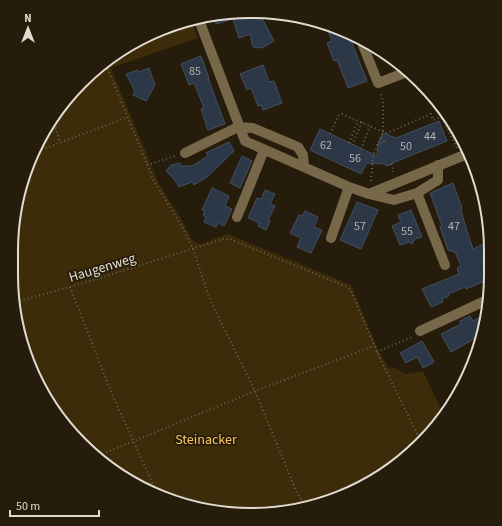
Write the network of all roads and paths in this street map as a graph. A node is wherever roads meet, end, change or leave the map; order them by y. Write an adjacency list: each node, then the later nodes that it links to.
1 (200, 24): 12 (street)
2 (364, 47): 5 (street)
3 (107, 68): 6 (path)
4 (402, 74): 5 (street)
5 (378, 83): 13 (path)
6 (128, 117): 16 (path); 27 (path)
7 (441, 117): 13 (path); 21 (path)
8 (358, 121): 9 (path); 14 (path); 17 (path)
9 (362, 122): 11 (path); 18 (path)
10 (55, 125): 16 (path)
11 (370, 126): 13 (path); 20 (path)
12 (238, 127): 23 (street); 24 (street); 28 (street)
13 (383, 131): 15 (path)
14 (330, 134)
15 (380, 139): 19 (path); 19 (path)
16 (60, 142): 22 (path)
17 (349, 143)
18 (352, 145)
19 (377, 145): 31 (path)
20 (360, 149)
21 (461, 149)
22 (41, 150)
23 (264, 150): 28 (street); 32 (street)
24 (185, 153): 27 (path)
25 (464, 155): 26 (street)
26 (438, 164): 30 (street); 31 (street)
27 (147, 165): 34 (path)
28 (304, 167): 29 (street)
29 (349, 187): 31 (street); 33 (street)
30 (417, 193): 31 (street); 35 (street)
31 (369, 194)
32 (237, 217)
33 (331, 238)
34 (193, 249): 36 (path, Haugenweg); 40 (path, Haugenweg); 42 (path)
35 (445, 265)
36 (70, 287): 37 (path, Haugenweg); 44 (path)
37 (19, 301)
38 (482, 302): 39 (street)
39 (420, 331): 41 (path)
40 (374, 346): 41 (path, Haugenweg); 42 (path)
41 (376, 352): 43 (path, Haugenweg)
42 (255, 391): 44 (path); 47 (path)
43 (419, 437)
44 (134, 441): 45 (path); 46 (path)
45 (101, 454)
46 (154, 487)
47 (303, 502)

